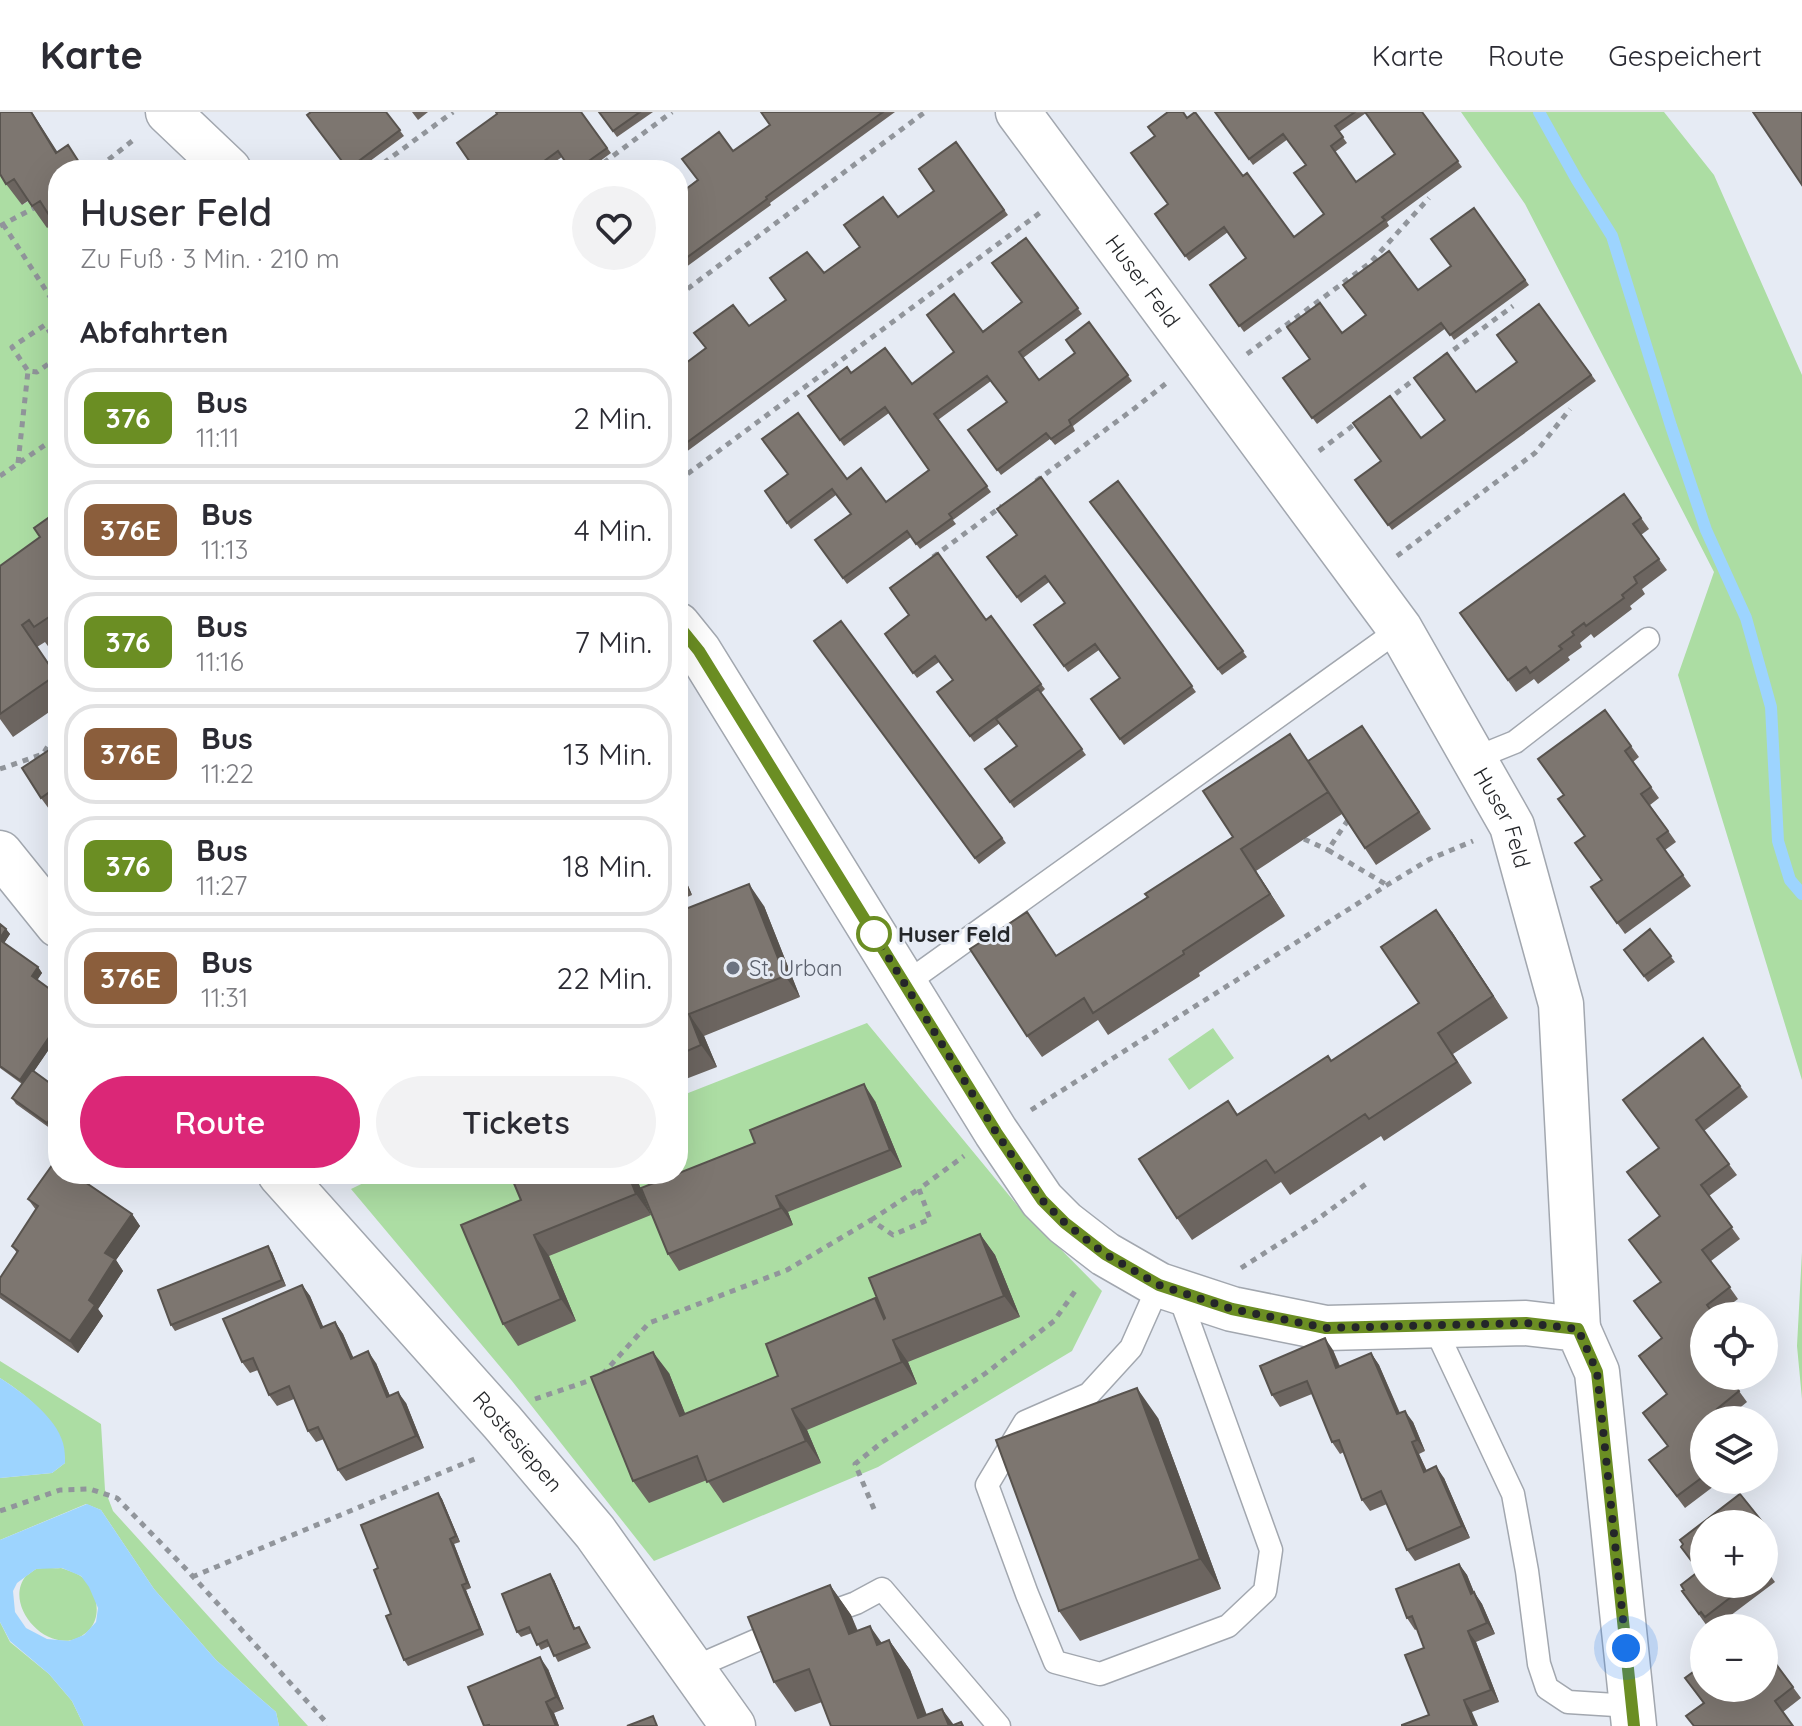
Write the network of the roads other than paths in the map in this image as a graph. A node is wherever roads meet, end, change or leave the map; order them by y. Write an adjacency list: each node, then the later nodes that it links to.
1 (168, 112): 3 (street)
2 (1018, 112): 4 (street, Huser Feld)
3 (218, 160)
4 (1400, 629): 7 (street, Huser Feld); 10 (lane)
5 (688, 637): 10 (street)
6 (1648, 639): 7 (lane)
7 (1473, 759): 14 (street, Huser Feld)
8 (0, 853): 9 (street)
9 (48, 913)
10 (905, 984): 12 (street)
11 (289, 1184): 15 (street, Rostesiepen)
12 (1168, 1288): 12 (lane); 13 (street)
13 (1433, 1324): 14 (street); 16 (lane)
14 (1578, 1329): 16 (street)
15 (693, 1668): 17 (street, Rostesiepen); 18 (lane)
16 (1633, 1716)
17 (733, 1726)
18 (999, 1726)

